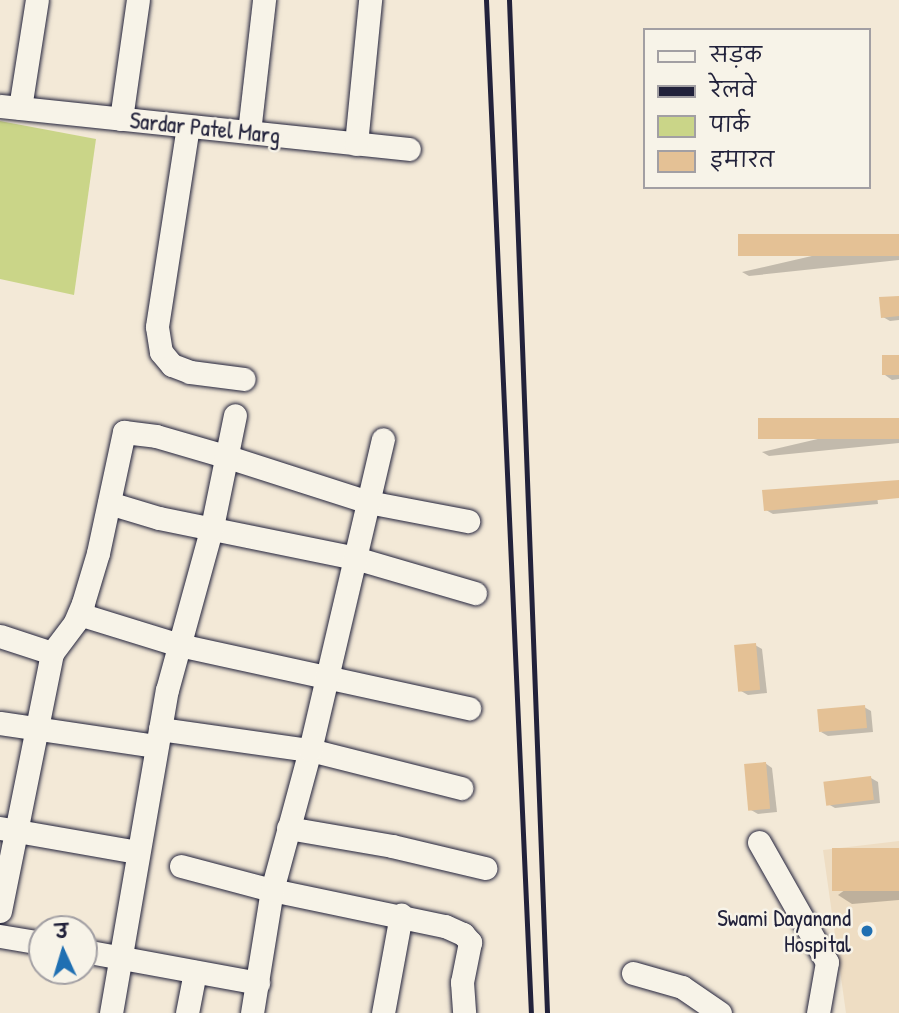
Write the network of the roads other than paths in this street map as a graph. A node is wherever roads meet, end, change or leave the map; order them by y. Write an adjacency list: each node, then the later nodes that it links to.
1 (37, 0): 5 (street)
2 (138, 0): 6 (street)
3 (264, 0): 8 (street)
4 (370, 0): 9 (street)
5 (10, 107): 6 (street, Sardar Patel Marg)
6 (121, 118): 7 (street, Sardar Patel Marg)
7 (188, 126): 8 (street, Sardar Patel Marg); 11 (street)
8 (249, 132): 9 (street, Sardar Patel Marg)
9 (356, 144): 10 (street, Sardar Patel Marg)
10 (409, 149)
11 (244, 379)
12 (235, 415): 14 (street)
13 (383, 439): 15 (street)
14 (225, 456): 15 (street); 16 (street); 18 (street)
15 (368, 502): 17 (street); 19 (street)
16 (109, 503): 18 (street); 21 (street)
17 (468, 521)
18 (212, 527): 19 (street); 23 (street)
19 (355, 558): 20 (street); 25 (street)
20 (475, 593)
21 (79, 614): 23 (street); 24 (street)
22 (0, 636): 24 (street)
23 (179, 646): 25 (street); 29 (street)
24 (52, 653): 28 (street)
25 (326, 675): 26 (street); 30 (street)
26 (468, 708)
27 (0, 723): 28 (street)
28 (38, 731): 29 (street); 33 (street)
29 (158, 737): 30 (street); 35 (street)
30 (310, 750): 31 (street); 32 (street)
31 (461, 788)
32 (288, 828): 37 (street); 38 (street)
33 (9, 830): 35 (street); 39 (street)
34 (759, 842): 54 (street)
35 (138, 852): 44 (street)
36 (181, 866): 38 (street)
37 (485, 868)
38 (272, 890): 40 (street); 47 (street)
39 (0, 911)
40 (401, 915): 51 (street); 52 (street)
41 (0, 936): 42 (street)
42 (28, 941)
43 (98, 954): 44 (street)
44 (119, 958): 45 (street); 48 (street)
45 (195, 972): 47 (street); 49 (street)
46 (633, 973): 53 (street)
47 (258, 983): 50 (street)
48 (111, 1013)
49 (187, 1013)
50 (252, 1013)
51 (383, 1013)
52 (464, 1013)
53 (720, 1013)
54 (818, 1013)

